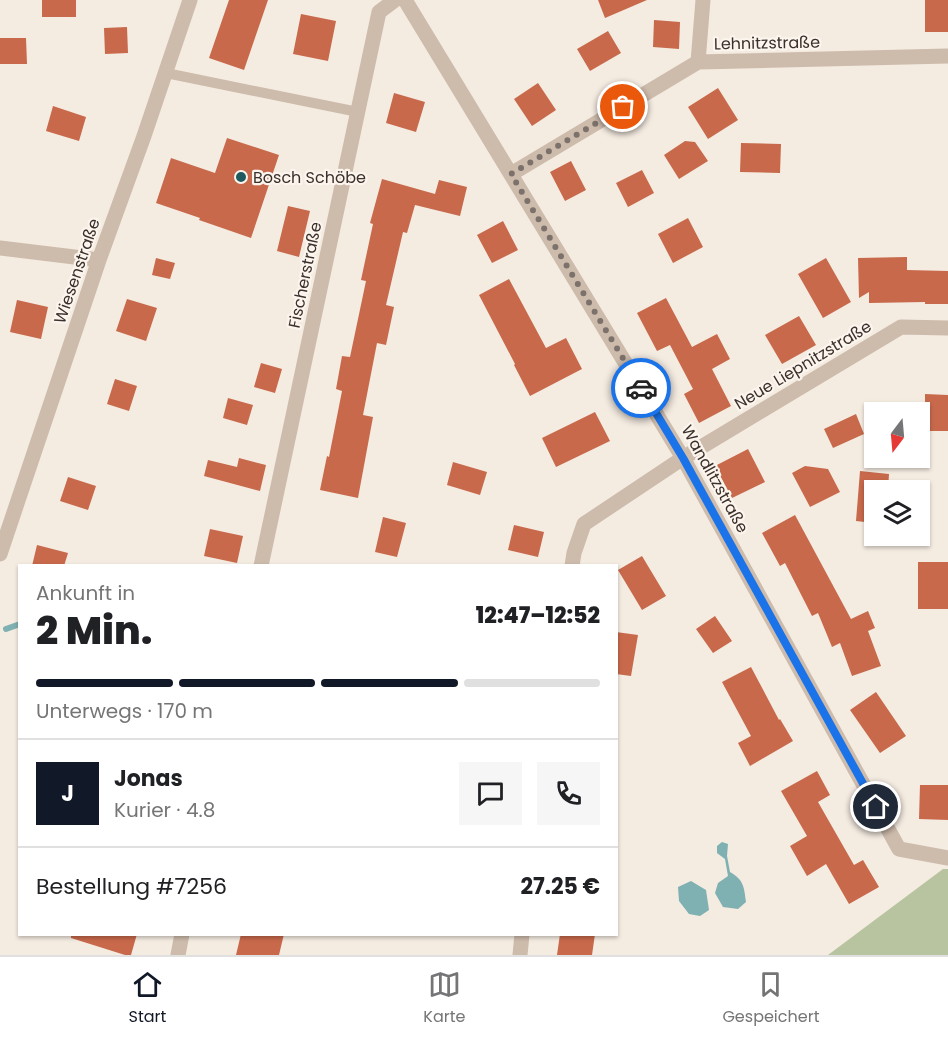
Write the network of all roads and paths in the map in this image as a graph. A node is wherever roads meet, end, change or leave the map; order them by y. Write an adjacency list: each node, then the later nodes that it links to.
1 (190, 0): 7 (street, Wiesenstraße)
2 (395, 0): 8 (street, Fischerstraße)
3 (405, 0): 9 (street, Wandlitzstraße)
4 (703, 0): 6 (street)
5 (948, 56): 6 (street, Lehnitzstraße)
6 (698, 62): 9 (street, Lehnitzstraße)
7 (166, 73): 8 (lane); 11 (street, Wiesenstraße)
8 (358, 112): 15 (street, Fischerstraße)
9 (511, 174): 13 (street, Wandlitzstraße)
10 (0, 248): 11 (street)
11 (99, 260): 14 (street, Wiesenstraße)
12 (948, 328): 13 (street, Neue Liepnitzstraße)
13 (683, 458): 16 (street, Neue Liepnitzstraße); 17 (street, Wandlitzstraße)
14 (0, 554)
15 (261, 564)
16 (572, 564)
17 (948, 858)
18 (182, 936): 20 (street)
19 (522, 936): 21 (street)
20 (178, 955)
21 (520, 955)

